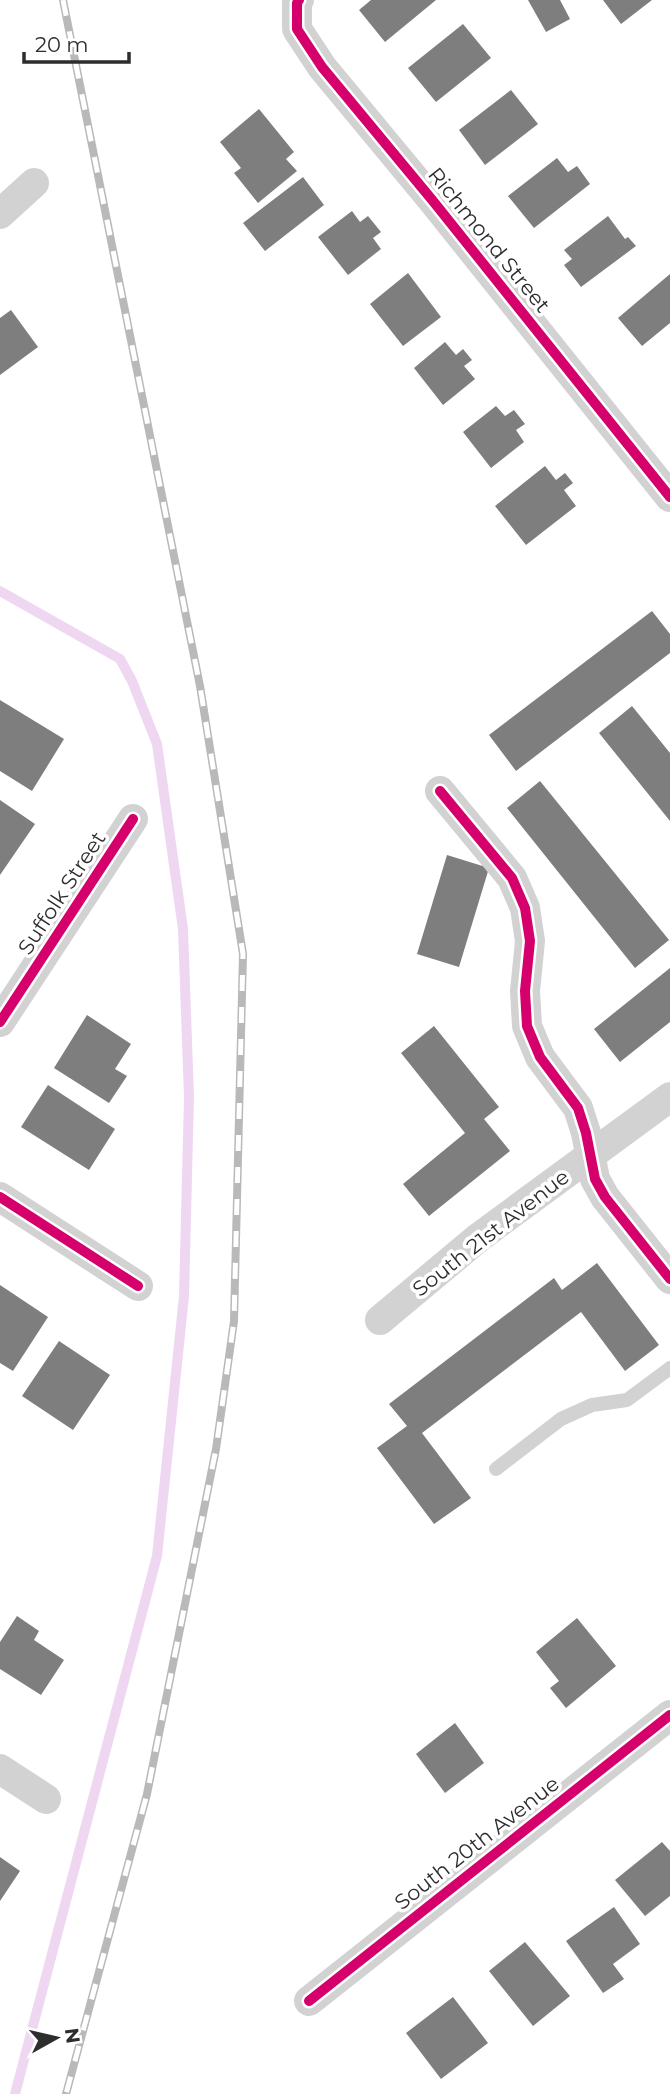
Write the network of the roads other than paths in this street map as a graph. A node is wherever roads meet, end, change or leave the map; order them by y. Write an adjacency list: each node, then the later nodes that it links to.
1 (299, 0): 4 (street, Richmond Street)
2 (34, 183): 3 (street)
3 (0, 214)
4 (670, 498)
5 (440, 791): 9 (street)
6 (133, 819): 7 (street, Suffolk Street)
7 (0, 1022)
8 (670, 1097): 9 (street, South 21st Avenue)
9 (589, 1157): 11 (street); 13 (street, South 21st Avenue)
10 (0, 1197): 12 (street)
11 (670, 1279)
12 (138, 1286)
13 (380, 1320)
14 (670, 1368): 15 (lane)
15 (496, 1469)
16 (670, 1715): 19 (street, South 20th Avenue)
17 (0, 1769): 18 (street)
18 (47, 1798)
19 (309, 2001)

